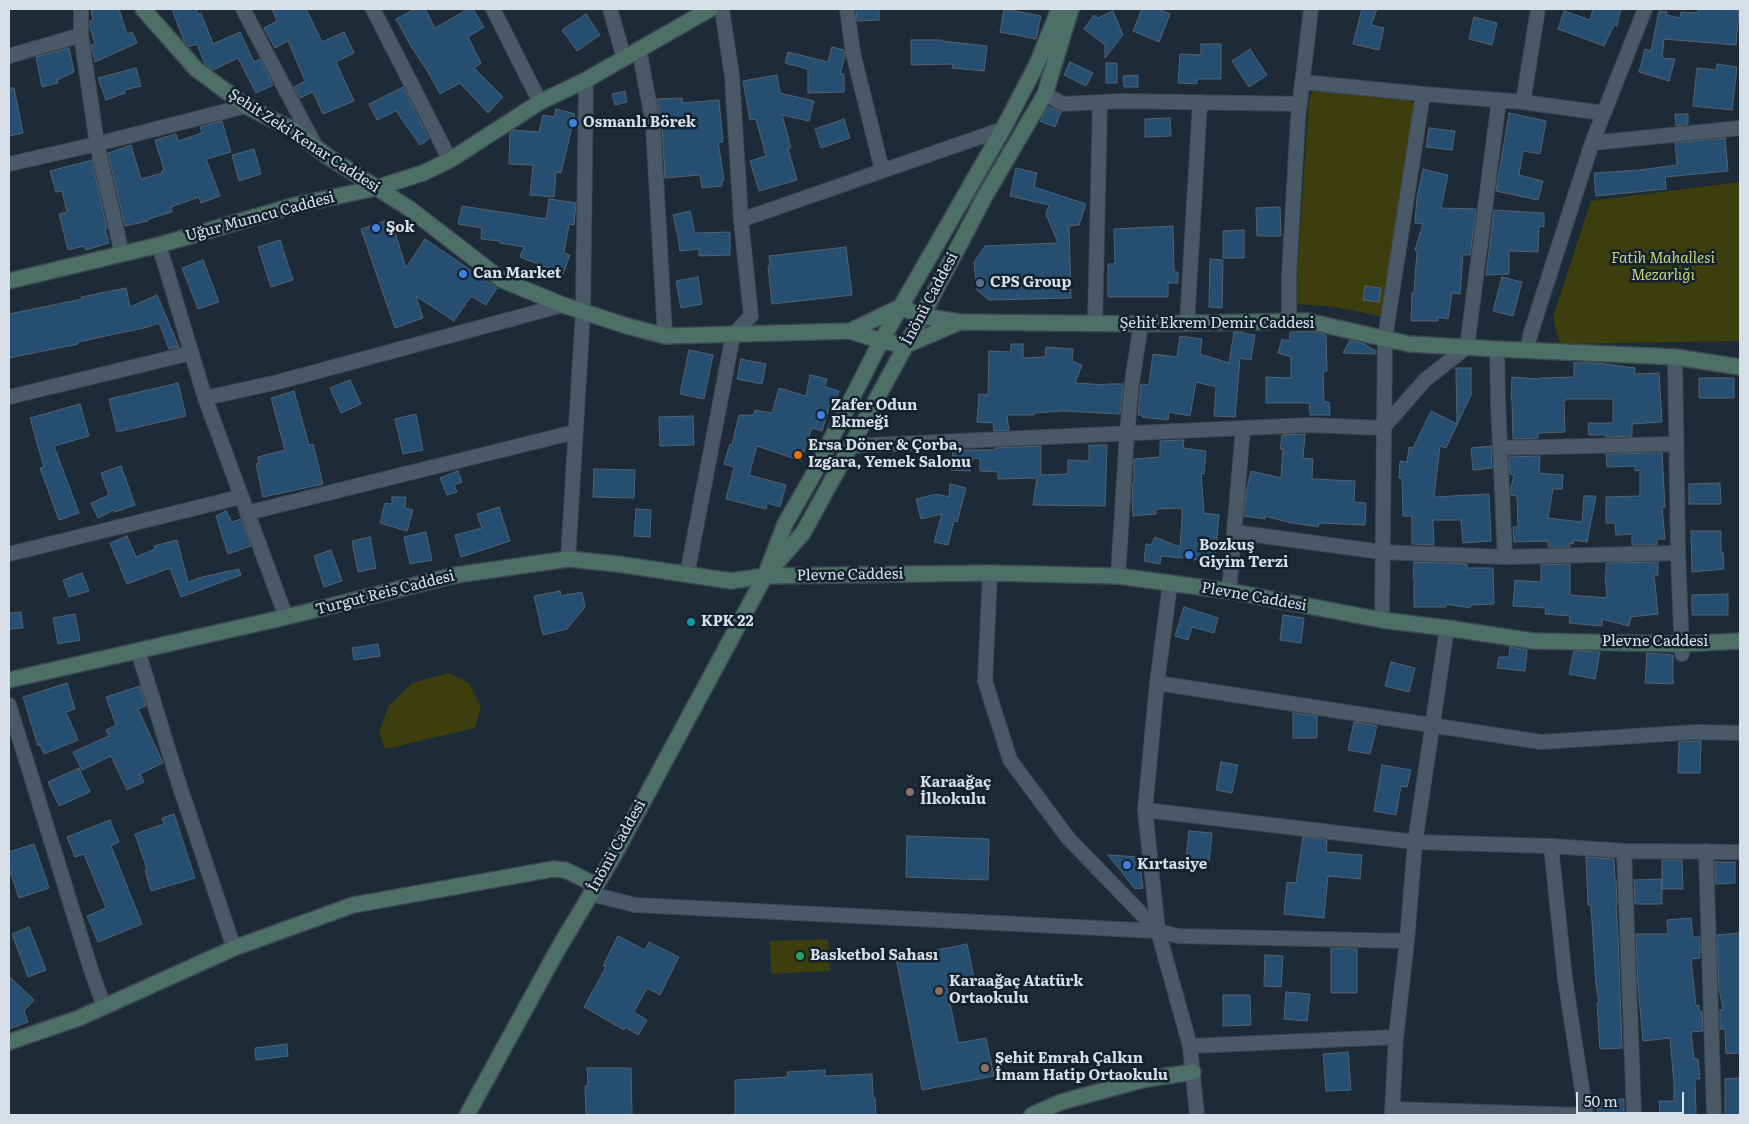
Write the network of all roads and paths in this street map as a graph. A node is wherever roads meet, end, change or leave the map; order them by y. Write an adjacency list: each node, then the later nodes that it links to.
1 (81, 9): 15 (street)
2 (143, 9): 29 (street, Şehit Zeki Kenar Caddesi)
3 (243, 9): 37 (street)
4 (373, 9): 38 (street)
5 (493, 9): 24 (street)
6 (610, 9): 18 (street)
7 (710, 9): 16 (street, Uğur Mumcu Caddesi)
8 (722, 9): 42 (street)
9 (847, 9): 40 (street)
10 (1059, 9): 33 (street, İnönü Caddesi)
11 (1071, 9): 21 (street, İnönü Caddesi)
12 (1311, 9): 20 (street)
13 (1538, 9): 27 (street)
14 (1645, 9): 30 (street)
15 (81, 35): 17 (street); 36 (street)
16 (639, 49): 18 (street, Uğur Mumcu Caddesi); 57 (street)
17 (9, 56)
18 (624, 58): 19 (street, Uğur Mumcu Caddesi)
19 (586, 80): 24 (street, Uğur Mumcu Caddesi); 48 (street)
20 (1302, 82): 22 (street); 28 (street)
21 (1045, 94): 25 (street); 49 (street, İnönü Caddesi)
22 (1423, 94): 23 (street); 58 (street)
23 (1499, 100): 27 (street); 61 (street)
24 (540, 102): 38 (street, Uğur Mumcu Caddesi)
25 (1100, 102): 26 (street); 52 (street)
26 (1200, 102): 28 (street); 54 (street)
27 (1523, 102): 30 (street)
28 (1300, 104): 51 (street)
29 (246, 106): 36 (street); 37 (street, Şehit Zeki Kenar Caddesi)
30 (1603, 113): 31 (street)
31 (1598, 127): 34 (street); 35 (street)
32 (1740, 128): 34 (street)
33 (1003, 129): 40 (street); 47 (street, İnönü Caddesi)
34 (1614, 141): 35 (street)
35 (1592, 143): 63 (street)
36 (97, 144): 39 (street); 44 (street)
37 (317, 149): 41 (street, Şehit Zeki Kenar Caddesi)
38 (450, 160): 41 (street, Uğur Mumcu Caddesi)
39 (9, 164)
40 (882, 170): 42 (street)
41 (376, 188): 43 (street, Uğur Mumcu Caddesi); 46 (street, Şehit Zeki Kenar Caddesi)
42 (741, 220): 56 (street)
43 (159, 245): 44 (street, Uğur Mumcu Caddesi); 64 (street)
44 (122, 254): 45 (street, Uğur Mumcu Caddesi)
45 (9, 281)
46 (562, 305): 48 (street, Şehit Zeki Kenar Caddesi); 68 (street)
47 (900, 306): 49 (street, Şehit Ekrem Demir Caddesi); 55 (street); 59 (street, İnönü Caddesi)
48 (583, 311): 57 (street, Şehit Zeki Kenar Caddesi); 71 (street)
49 (922, 316): 50 (street, Şehit Ekrem Demir Caddesi); 60 (street, İnönü Caddesi)
50 (960, 322): 52 (street, Şehit Ekrem Demir Caddesi); 60 (street)
51 (1289, 322): 54 (street, Şehit Ekrem Demir Caddesi); 58 (street, Şehit Ekrem Demir Caddesi)
52 (1095, 324): 53 (street, Şehit Ekrem Demir Caddesi)
53 (1141, 324): 54 (street, Şehit Ekrem Demir Caddesi); 72 (street)
54 (1188, 324)
55 (850, 331): 56 (street, Şehit Zeki Kenar Caddesi); 59 (street)
56 (733, 335): 57 (street, Şehit Zeki Kenar Caddesi); 85 (street)
57 (665, 336)
58 (1384, 338): 61 (street, Şehit Ekrem Demir Caddesi); 70 (street)
59 (881, 341): 60 (street); 86 (street, İnönü Caddesi)
60 (906, 345): 74 (street, İnönü Caddesi)
61 (1467, 347): 62 (street, Şehit Ekrem Demir Caddesi); 70 (street)
62 (1497, 349): 63 (street, Şehit Ekrem Demir Caddesi); 75 (street)
63 (1527, 350): 65 (street, Şehit Ekrem Demir Caddesi)
64 (192, 353): 67 (street); 68 (street)
65 (1675, 357): 66 (street, Şehit Ekrem Demir Caddesi); 73 (street)
66 (1740, 367)
67 (9, 397)
68 (205, 398): 76 (street)
69 (1243, 428): 70 (street); 72 (street); 78 (street)
70 (1384, 428): 79 (street)
71 (576, 432): 77 (street); 83 (street)
72 (1126, 433): 74 (street); 87 (street)
73 (1676, 444): 75 (street); 80 (street)
74 (851, 446): 86 (street, İnönü Caddesi)
75 (1500, 448): 82 (street)
76 (240, 497): 77 (street); 81 (street)
77 (247, 513): 90 (street)
78 (1234, 532): 79 (street); 89 (street)
79 (1382, 552): 82 (street); 91 (street)
80 (1678, 552): 82 (street); 94 (street)
81 (9, 554)
82 (1505, 557)
83 (568, 559): 85 (street, Turgut Reis Caddesi); 90 (street, Turgut Reis Caddesi)
84 (990, 573): 86 (street, Plevne Caddesi); 87 (street, Plevne Caddesi); 108 (street)
85 (688, 575): 86 (street, Turgut Reis Caddesi)
86 (765, 576): 107 (street, İnönü Caddesi)
87 (1118, 576): 88 (street, Plevne Caddesi)
88 (1166, 582): 89 (street, Plevne Caddesi); 97 (street)
89 (1229, 591): 91 (street, Plevne Caddesi)
90 (286, 617): 95 (street, Turgut Reis Caddesi)
91 (1382, 620): 92 (street, Plevne Caddesi)
92 (1447, 628): 94 (street, Plevne Caddesi); 99 (street)
93 (1740, 640): 94 (street, Plevne Caddesi)
94 (1682, 649)
95 (138, 651): 96 (street, Turgut Reis Caddesi); 110 (street)
96 (9, 680)
97 (1157, 684): 99 (street); 101 (street)
98 (9, 705): 111 (street)
99 (1434, 726): 100 (street); 102 (street)
100 (1740, 733)
101 (1145, 810): 102 (street); 108 (street)
102 (1415, 842): 103 (street); 109 (street)
103 (1551, 846): 104 (street); 121 (street)
104 (1624, 851): 105 (street); 122 (street)
105 (1706, 852): 106 (street); 123 (street)
106 (1740, 852)
107 (593, 889): 108 (street); 110 (street); 117 (street, İnönü Caddesi)
108 (1158, 930): 109 (street); 114 (street)
109 (1407, 941): 112 (street)
110 (234, 948): 111 (street)
111 (104, 1006): 113 (street)
112 (1396, 1037): 114 (street); 116 (street)
113 (9, 1042)
114 (1190, 1046): 115 (street)
115 (1193, 1072): 118 (street); 119 (street)
116 (1392, 1112): 120 (street)
117 (466, 1115)
118 (1032, 1115)
119 (1197, 1115)
120 (1579, 1115)
121 (1586, 1115)
122 (1634, 1115)
123 (1714, 1115)

